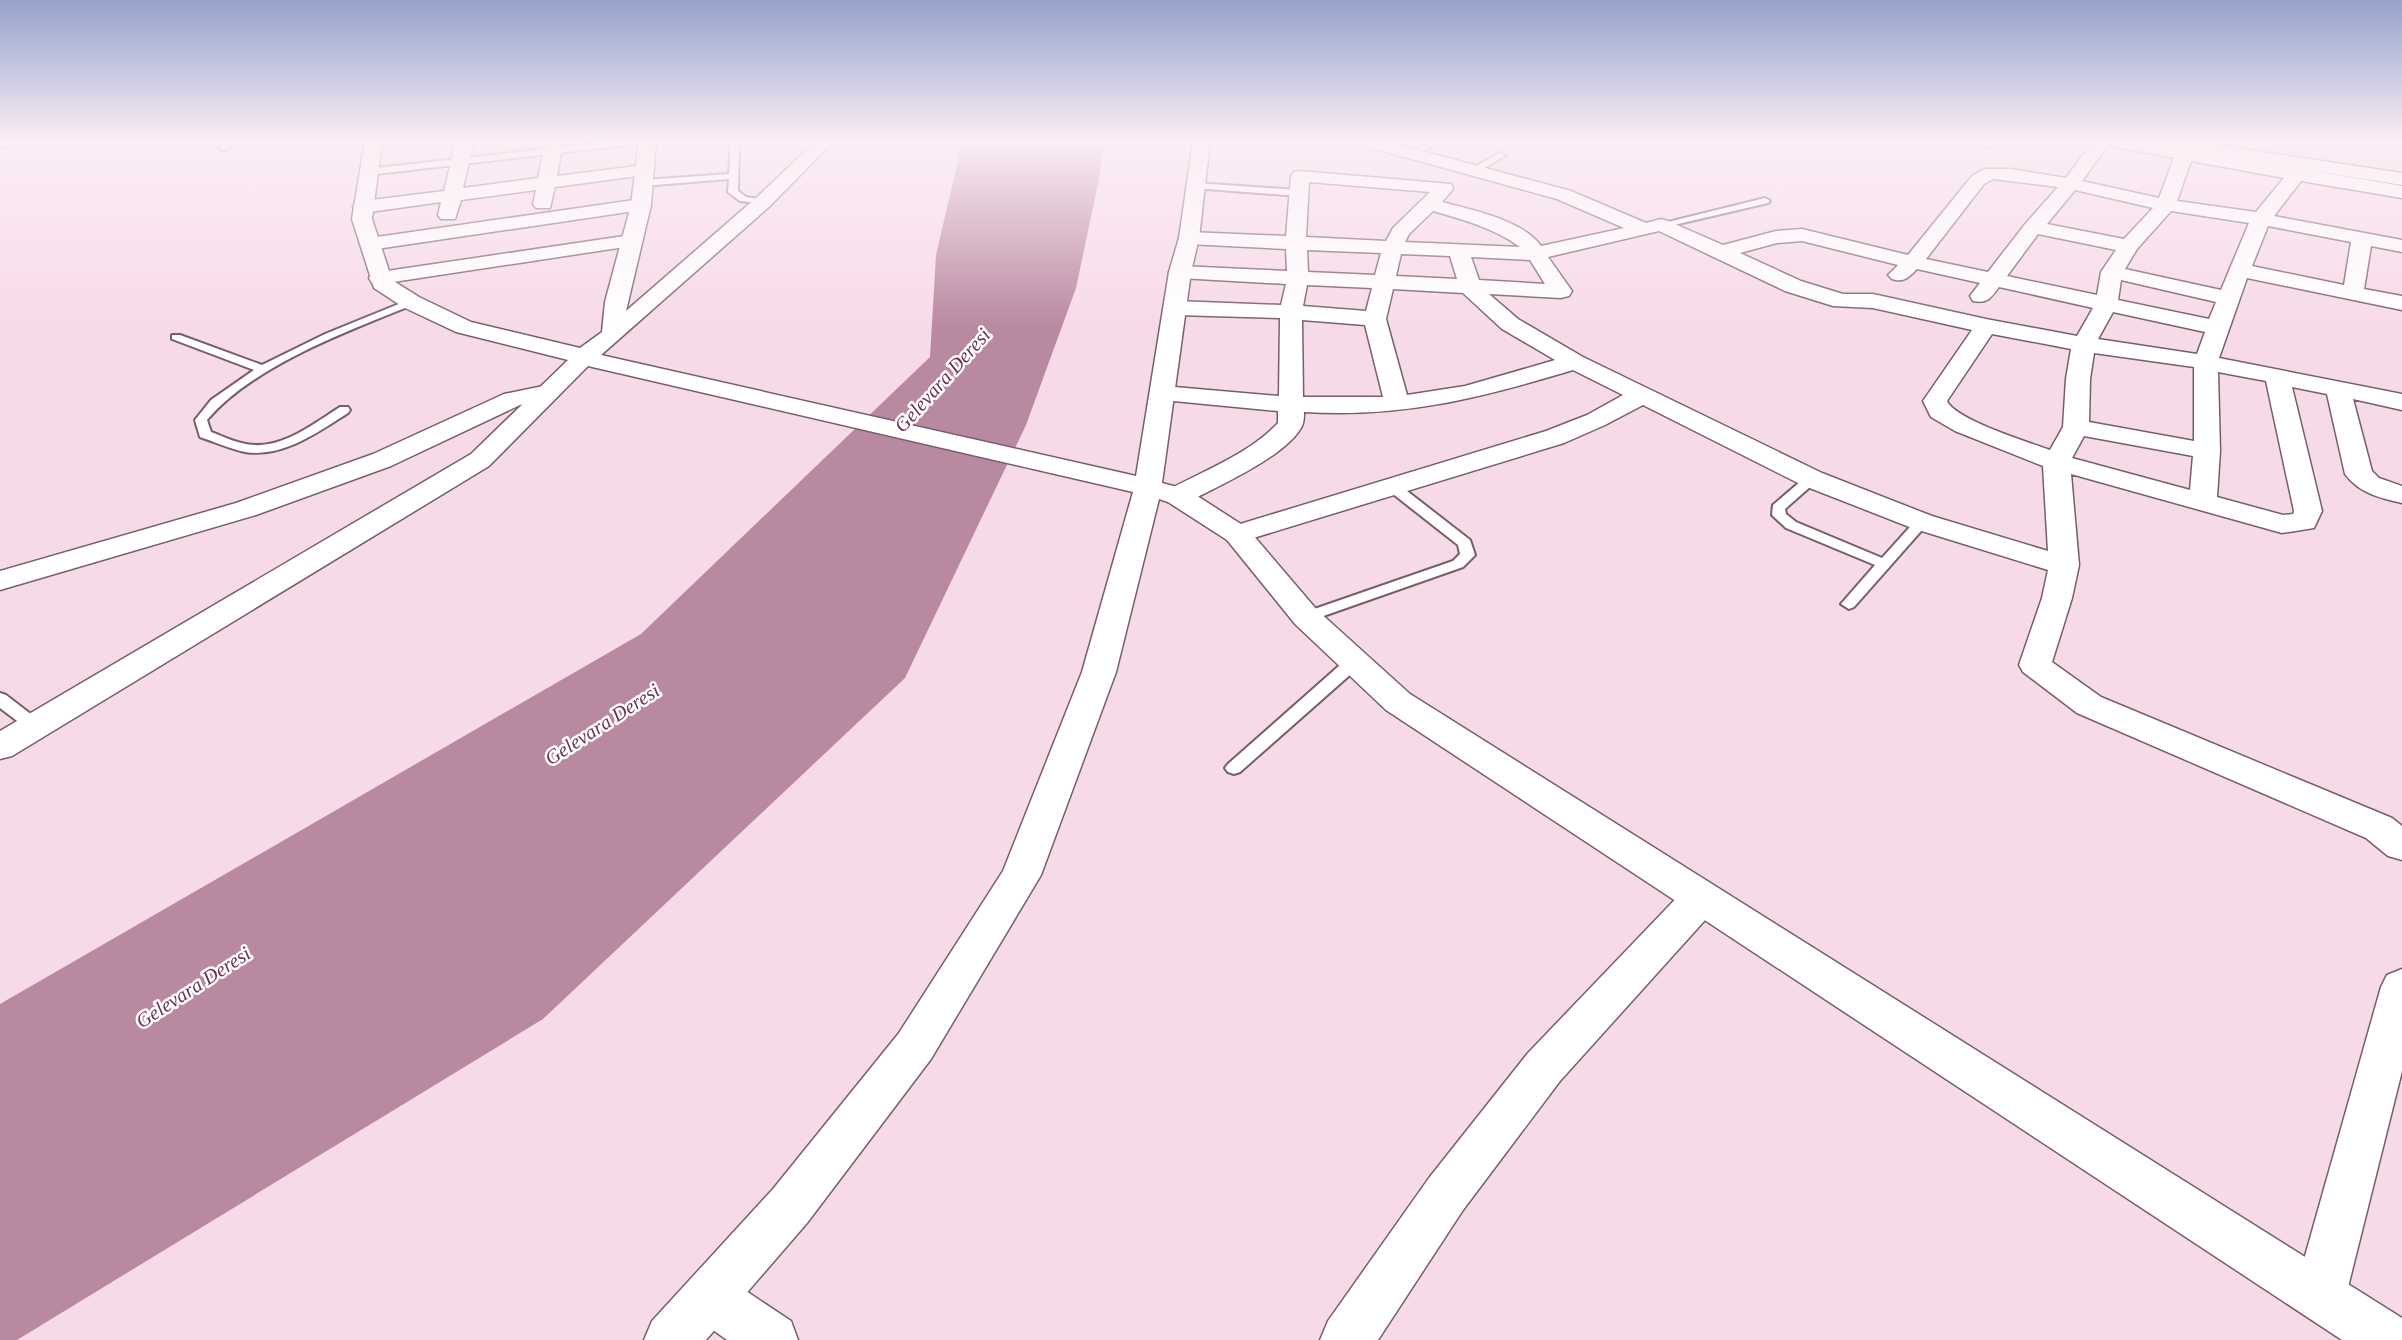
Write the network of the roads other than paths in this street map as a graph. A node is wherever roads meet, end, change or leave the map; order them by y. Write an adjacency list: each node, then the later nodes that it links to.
1 (363, 204): 17 (main road)
2 (389, 204): 17 (main road)
3 (450, 204): 22 (main road)
4 (543, 204): 18 (main road)
5 (761, 204): 57 (main road)
6 (1194, 204): 23 (main road)
7 (1298, 204): 27 (main road)
8 (1429, 204): 30 (main road); 33 (main road)
9 (1587, 204): 20 (main road)
10 (1754, 204): 20 (lane)
11 (1959, 204): 35 (main road)
12 (2056, 204): 21 (main road)
13 (2159, 204): 16 (main road)
14 (2273, 204): 19 (main road)
15 (641, 205): 18 (main road); 25 (main road)
16 (2166, 205): 19 (main road); 28 (main road)
17 (363, 207): 26 (main road)
18 (540, 219): 22 (main road); 34 (main road)
19 (2261, 219): 24 (main road); 37 (main road)
20 (1652, 227): 32 (main road); 33 (main road)
21 (2032, 227): 28 (main road); 42 (main road)
22 (445, 233): 26 (main road); 36 (main road)
23 (1189, 238): 27 (main road); 38 (main road)
24 (2362, 238): 29 (main road); 45 (main road)
25 (631, 241): 34 (main road); 57 (main road)
26 (370, 244): 40 (main road)
27 (1296, 244): 30 (main road); 41 (main road)
28 (2130, 246): 39 (main road)
29 (2402, 246)
30 (1392, 249): 31 (main road); 43 (main road)
31 (1459, 252): 33 (main road); 44 (main road)
32 (1720, 252): 35 (main road); 47 (main road)
33 (1534, 254): 44 (main road)
34 (535, 256): 36 (main road)
35 (1913, 262): 42 (main road); 47 (main road)
36 (438, 270): 40 (main road)
37 (2240, 270): 45 (main road); 46 (main road)
38 (1180, 272): 41 (main road); 51 (main road)
39 (2112, 272): 46 (main road); 50 (main road)
40 (380, 278): 48 (main road)
41 (1298, 278): 43 (main road); 52 (main road)
42 (1994, 280): 50 (main road); 54 (main road)
43 (1385, 283): 44 (main road); 53 (main road)
44 (1470, 287): 61 (main road)
45 (2353, 293): 49 (main road)
46 (2228, 298): 56 (main road)
47 (1874, 301): 54 (main road)
48 (411, 302): 60 (main road); 63 (lane)
49 (2402, 303)
50 (2106, 305): 56 (main road); 59 (main road)
51 (1176, 308): 52 (main road); 67 (main road)
52 (1291, 312): 53 (main road); 70 (main road)
53 (1375, 319): 71 (main road)
54 (1961, 320): 55 (main road)
55 (1986, 326): 59 (main road); 75 (main road)
56 (2218, 328): 62 (main road)
57 (613, 334): 60 (main road)
58 (176, 337): 63 (lane)
59 (2084, 344): 62 (main road); 73 (main road)
60 (591, 359): 66 (main road); 77 (main road)
61 (1575, 362): 68 (main road); 71 (main road)
62 (2206, 362): 64 (main road); 74 (main road)
63 (264, 370): 72 (lane)
64 (2277, 377): 65 (main road); 80 (main road)
65 (2338, 390): 69 (main road); 79 (main road)
66 (548, 392): 85 (main road); 90 (main road)
67 (1163, 393): 70 (main road); 77 (main road)
68 (1641, 396): 76 (main road); 78 (main road)
69 (2402, 402)
70 (1292, 403): 71 (main road); 77 (main road)
71 (1397, 404)
72 (344, 410)
73 (2076, 427): 74 (main road); 75 (main road)
74 (2207, 451): 80 (main road)
75 (2056, 462): 80 (main road); 84 (main road)
76 (1812, 479): 81 (main road); 83 (lane)
77 (1145, 487): 82 (main road); 97 (main road)
78 (1393, 487): 82 (main road); 87 (lane)
79 (2402, 495)
80 (2203, 502)
81 (1922, 522): 83 (lane); 84 (main road)
82 (1237, 534): 87 (main road)
83 (1885, 564): 86 (lane)
84 (2064, 565): 93 (main road)
85 (0, 581)
86 (1849, 604)
87 (1306, 617): 88 (main road)
88 (1354, 662): 92 (lane); 94 (main road)
89 (0, 699): 90 (lane)
90 (35, 726): 91 (main road)
91 (0, 747)
92 (1234, 768)
93 (2402, 846)
94 (1701, 898): 96 (main road); 100 (main road)
95 (2402, 987): 96 (main road)
96 (2320, 1295): 101 (main road)
97 (710, 1297): 98 (main road); 99 (main road)
98 (671, 1340)
99 (772, 1340)
100 (1347, 1340)
101 (2390, 1340)

